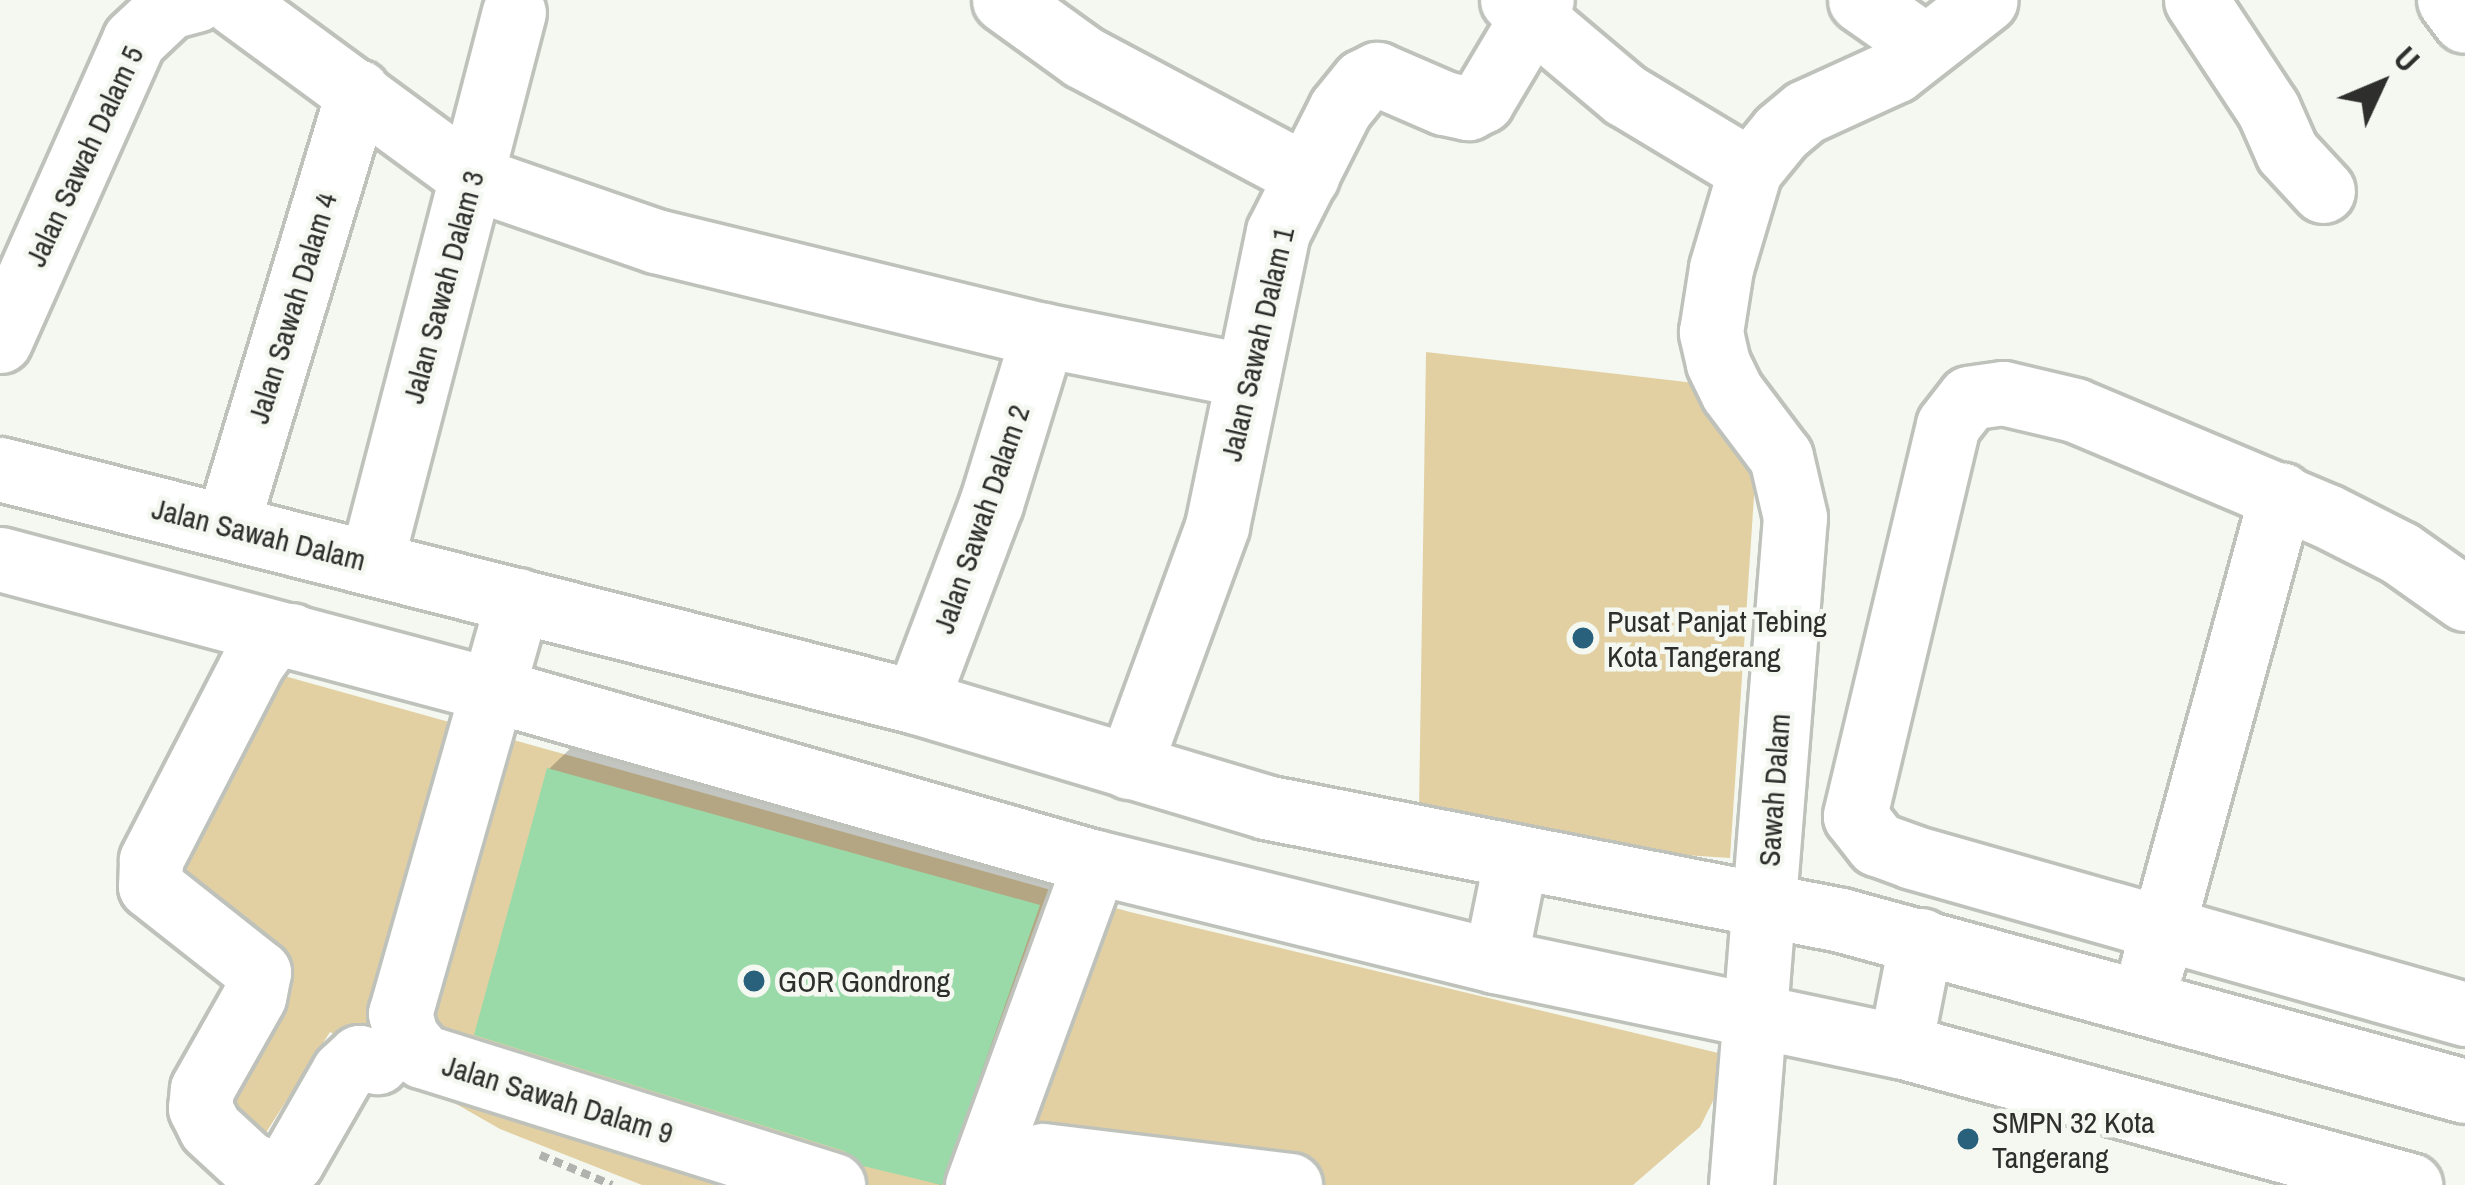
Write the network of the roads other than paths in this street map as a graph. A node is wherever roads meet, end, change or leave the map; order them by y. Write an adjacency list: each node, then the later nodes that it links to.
1 (1004, 0): 13 (street)
2 (1860, 0): 10 (street)
3 (1986, 0): 10 (street, Sawah Dalam)
4 (2195, 0): 15 (street)
5 (2450, 0): 9 (street)
6 (189, 5): 11 (street); 17 (street, Jalan Sawah Dalam 5)
7 (1528, 5): 12 (street); 13 (street, Jalan Sawah Dalam 1)
8 (514, 12): 14 (street, Jalan Sawah Dalam 3)
9 (2465, 21)
10 (1924, 44): 12 (street, Sawah Dalam)
11 (358, 91): 14 (street); 21 (street, Jalan Sawah Dalam 4)
12 (1750, 170): 31 (street, Sawah Dalam)
13 (1307, 176): 18 (street, Jalan Sawah Dalam 1)
14 (471, 177): 16 (street); 23 (street, Jalan Sawah Dalam 3)
15 (2323, 191)
16 (1043, 335): 18 (street); 27 (street, Jalan Sawah Dalam 2)
17 (0, 340)
18 (1248, 376): 28 (street, Jalan Sawah Dalam 1)
19 (0, 469): 21 (street, Jalan Sawah Dalam)
20 (2281, 494): 24 (street); 32 (street); 32 (street)
21 (227, 525): 23 (street, Jalan Sawah Dalam)
22 (0, 560): 25 (street)
23 (371, 562): 26 (street, Jalan Sawah Dalam)
24 (2465, 599)
25 (291, 635): 26 (street); 39 (street)
26 (502, 658): 27 (street); 30 (street); 41 (street, Jalan Sawah Dalam 9)
27 (916, 702): 28 (street)
28 (1130, 767): 29 (street)
29 (1516, 857): 31 (street); 34 (street)
30 (1095, 862): 34 (street); 42 (street)
31 (1765, 915): 33 (street); 36 (street, Sawah Dalam)
32 (2163, 928): 35 (street); 37 (street)
33 (1919, 950): 35 (street); 38 (street)
34 (1495, 961): 36 (street)
35 (2143, 1000): 40 (street)
36 (1759, 1001): 38 (street); 45 (street, Sawah Dalam)
37 (2465, 1014)
38 (1902, 1036): 46 (street)
39 (377, 1062)
40 (2465, 1091)
41 (833, 1185)
42 (977, 1185)
43 (1009, 1185): 44 (street)
44 (1290, 1185)
45 (1741, 1185)
46 (2410, 1185)

